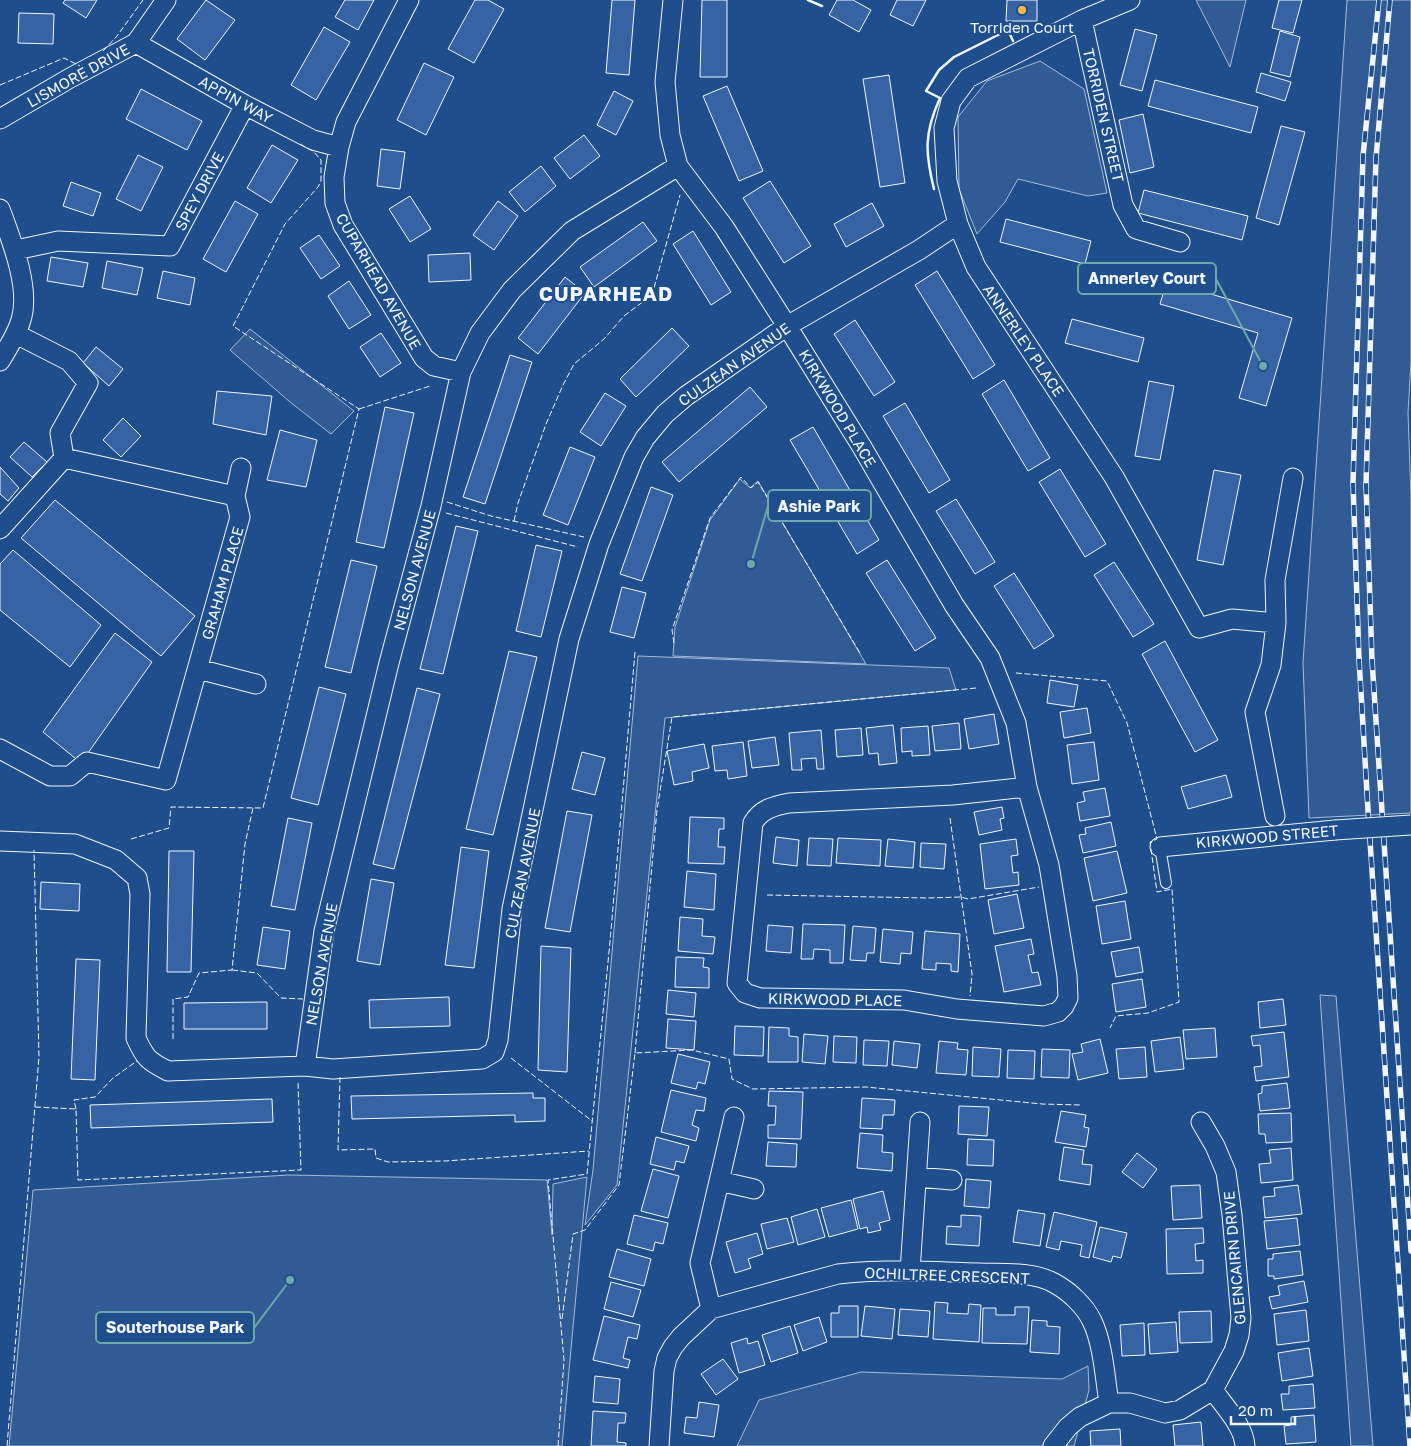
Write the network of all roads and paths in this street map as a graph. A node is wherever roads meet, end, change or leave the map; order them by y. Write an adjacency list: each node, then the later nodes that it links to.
1 (166, 0): 6 (street, LISMORE DRIVE)
2 (409, 0): 9 (street, CUPARHEAD AVENUE)
3 (673, 0): 10 (street, KIRKWOOD PLACE)
4 (1130, 0): 5 (street)
5 (1082, 20): 12 (street, ANNERLEY PLACE); 13 (street, TORRIDEN STREET)
6 (136, 43): 7 (street, APPIN WAY); 8 (street, LISMORE DRIVE)
7 (244, 104): 9 (street, APPIN WAY); 14 (street, SPEY DRIVE)
8 (0, 119)
9 (339, 147): 18 (street, CUPARHEAD AVENUE)
10 (678, 166): 15 (street, KIRKWOOD PLACE); 18 (street, NELSON AVENUE)
11 (0, 209): 14 (street)
12 (958, 224): 15 (street, CULZEAN AVENUE); 24 (street, ANNERLEY PLACE)
13 (1180, 242)
14 (16, 250): 16 (street)
15 (788, 326): 28 (street, KIRKWOOD PLACE); 34 (street, CULZEAN AVENUE)
16 (16, 334): 17 (street); 19 (street)
17 (0, 361)
18 (461, 372): 34 (street, NELSON AVENUE)
19 (64, 458): 22 (street); 23 (street)
20 (241, 468): 22 (street, GRAHAM PLACE)
21 (1293, 478): 24 (street)
22 (236, 496): 25 (street, GRAHAM PLACE)
23 (0, 529)
24 (1276, 623): 29 (street)
25 (198, 669): 26 (street); 27 (street, GRAHAM PLACE)
26 (256, 684)
27 (0, 749)
28 (1027, 787): 28 (street, KIRKWOOD PLACE)
29 (1275, 816)
30 (1411, 825): 32 (street, KIRKWOOD STREET, bridge)
31 (0, 842): 34 (street, CULZEAN AVENUE)
32 (1160, 847): 33 (lane, KIRKWOOD STREET)
33 (1166, 882)
34 (305, 1066)
35 (734, 1117): 40 (street)
36 (920, 1122): 38 (street)
37 (1201, 1122): 44 (street, GLENCAIRN DRIVE)
38 (917, 1177): 39 (street); 42 (street)
39 (952, 1180)
40 (719, 1181): 41 (street); 43 (street)
41 (754, 1188)
42 (910, 1271): 43 (street, OCHILTREE CRESCENT); 45 (street, OCHILTREE CRESCENT)
43 (711, 1309): 46 (street, OCHILTREE CRESCENT)
44 (1213, 1390): 45 (street); 48 (street)
45 (1109, 1403): 47 (street)
46 (659, 1446)
47 (1053, 1446)
48 (1245, 1446)

